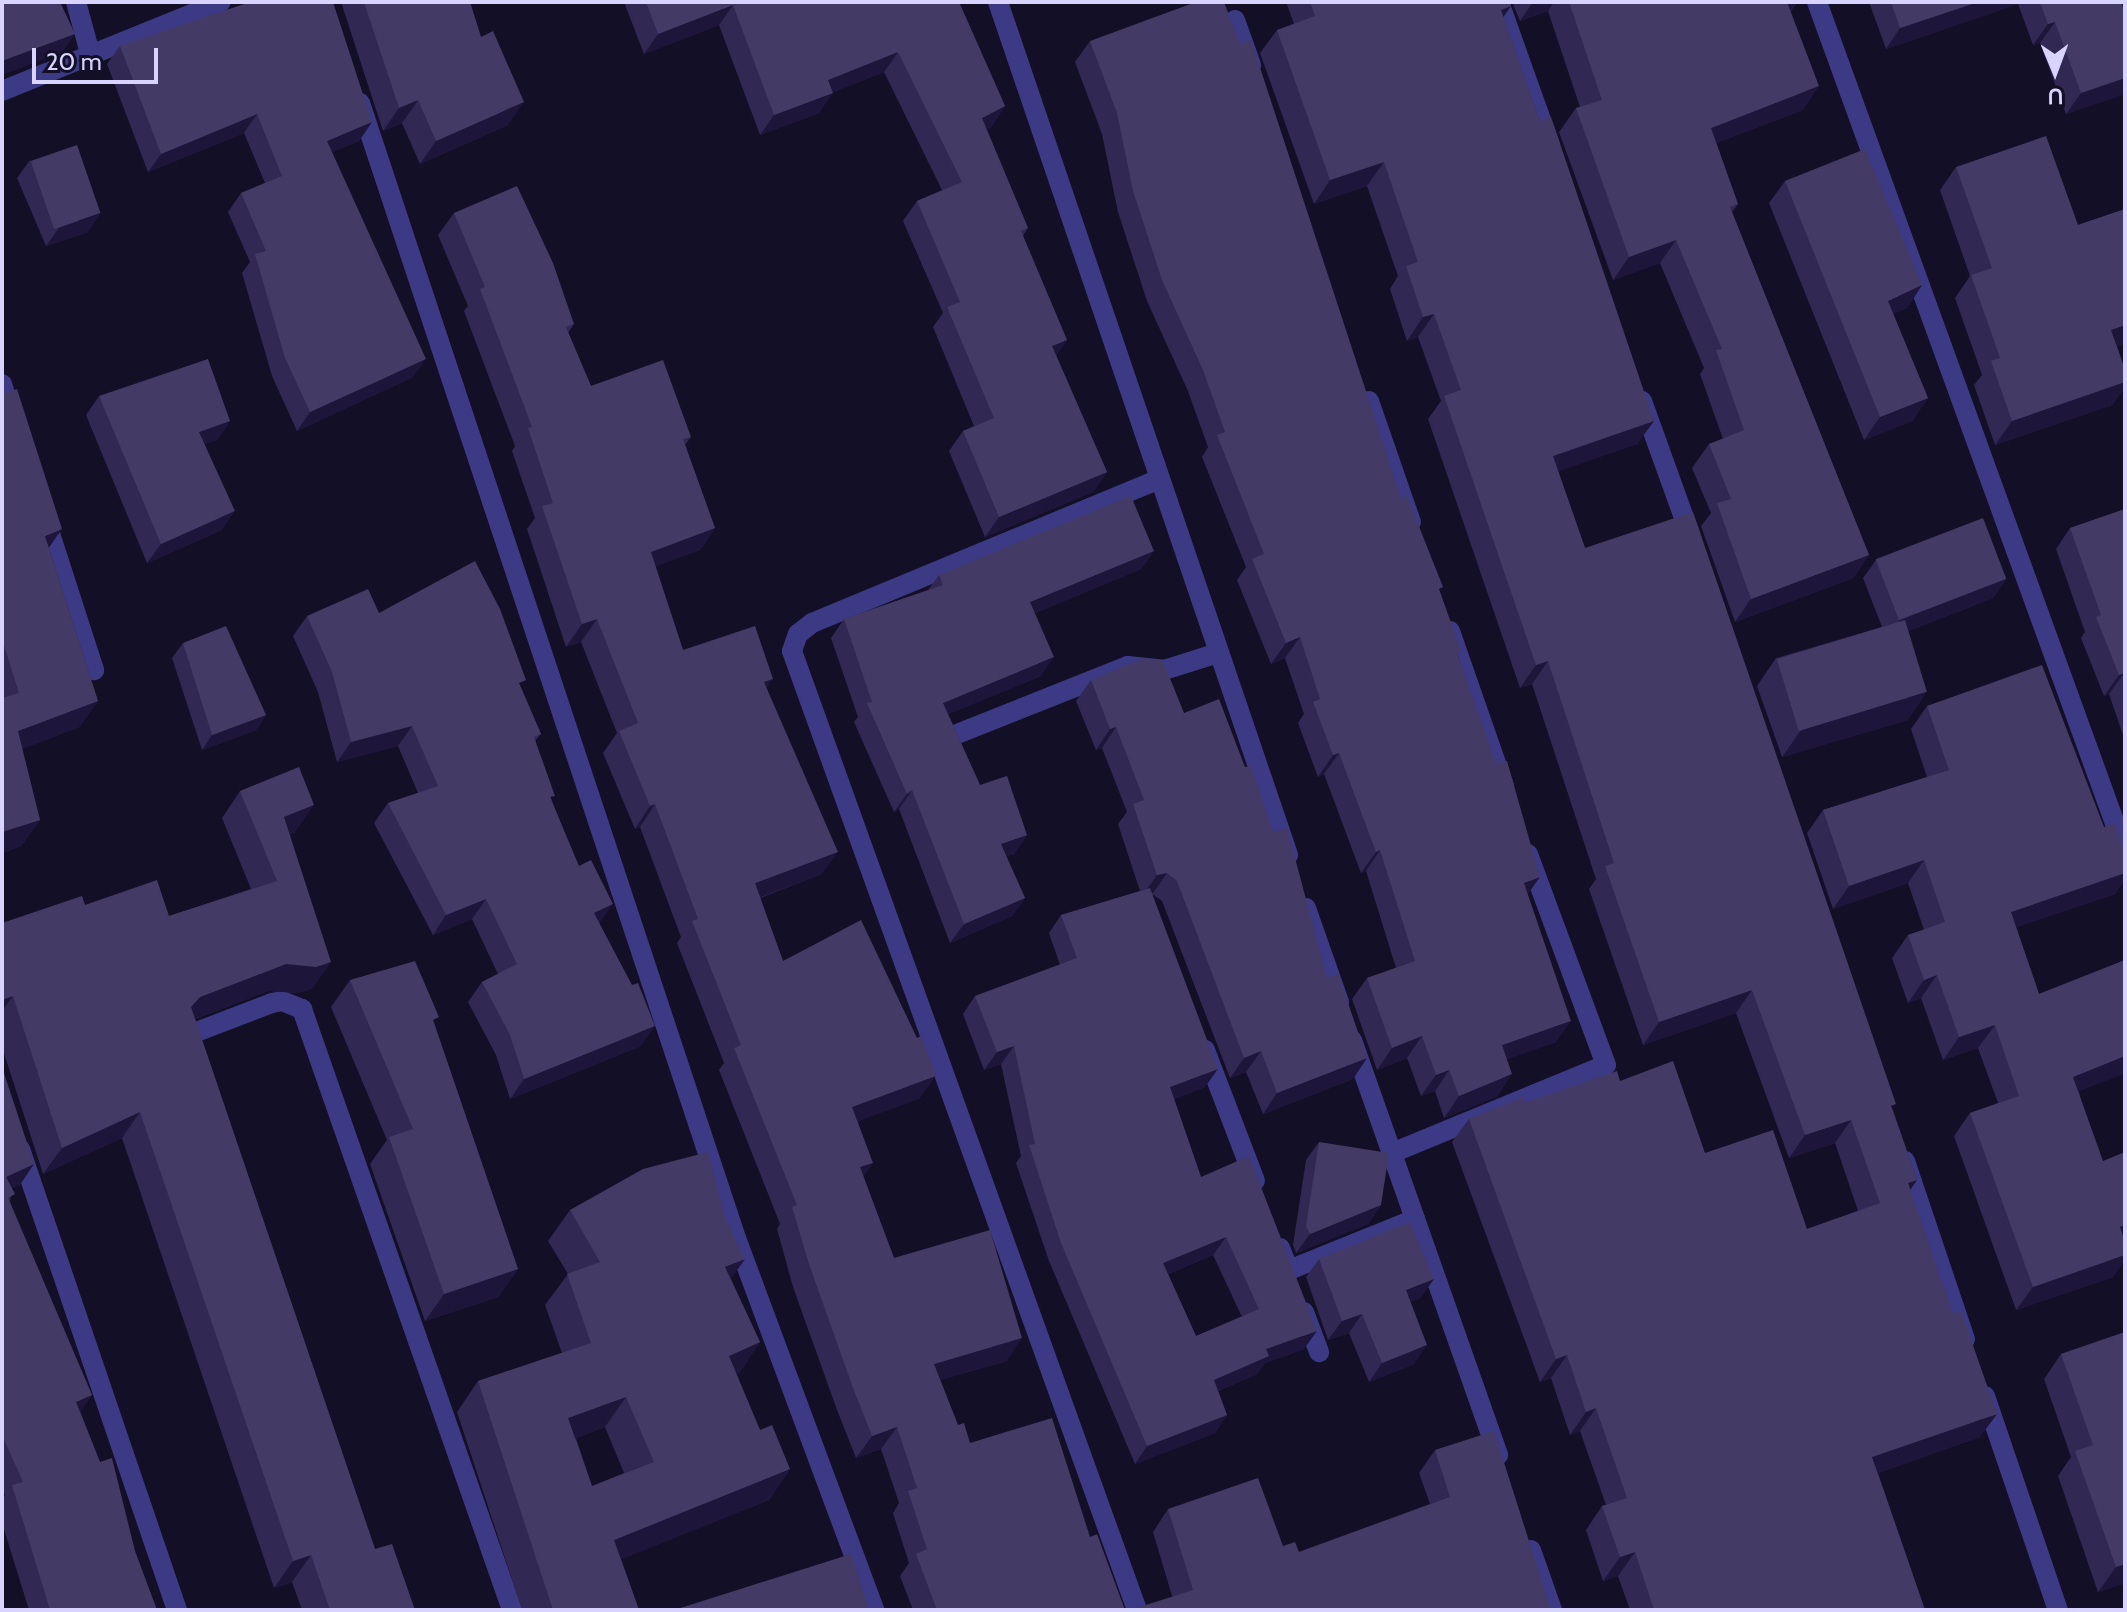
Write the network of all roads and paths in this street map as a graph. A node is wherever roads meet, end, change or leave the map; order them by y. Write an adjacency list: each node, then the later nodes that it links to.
1 (76, 2): 7 (street)
2 (221, 2): 7 (street)
3 (998, 2): 16 (street)
4 (1499, 2): 11 (street)
5 (1817, 2): 24 (street)
6 (1235, 20): 9 (street)
7 (91, 57): 10 (street)
8 (352, 77): 39 (street)
9 (1256, 80)
10 (2, 91)
11 (1558, 167)
12 (1634, 378): 19 (street)
13 (1361, 379): 18 (street)
14 (2, 384): 15 (street)
15 (21, 445)
16 (1157, 480): 21 (street); 40 (street)
17 (36, 490): 22 (street)
18 (1419, 544)
19 (1699, 558)
20 (1440, 604): 29 (street)
21 (1218, 653): 23 (street); 29 (street)
22 (94, 670)
23 (952, 736)
24 (2125, 851)
25 (1195, 1023): 30 (street)
26 (186, 1036): 38 (street)
27 (15, 1133): 37 (street)
28 (1899, 1144): 42 (street)
29 (1392, 1153): 31 (street)
30 (1261, 1198)
31 (1415, 1219): 33 (street); 35 (street)
32 (1272, 1227): 33 (street)
33 (1294, 1284): 34 (street)
34 (1319, 1352)
35 (1504, 1475)
36 (1525, 1535): 41 (street)
37 (177, 1610)
38 (512, 1610)
39 (874, 1610)
40 (1137, 1610)
41 (1552, 1610)
42 (2058, 1610)

